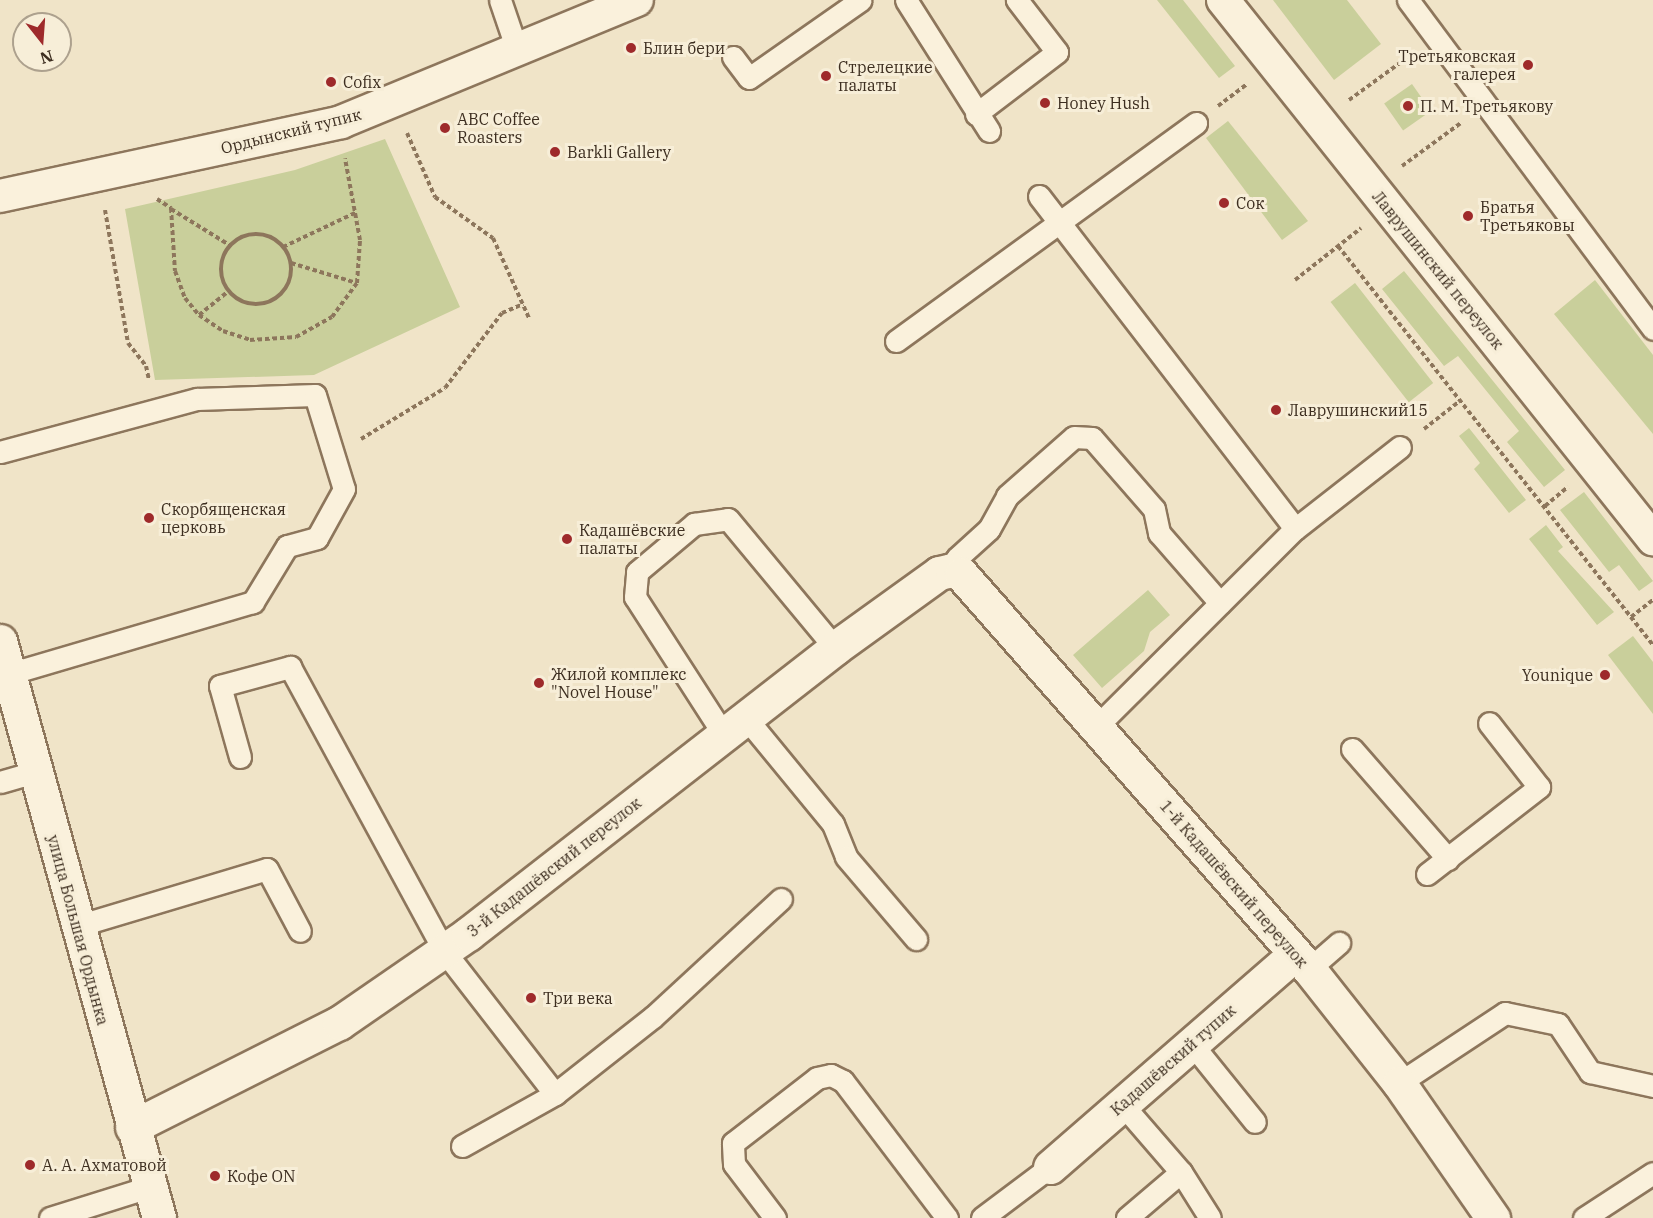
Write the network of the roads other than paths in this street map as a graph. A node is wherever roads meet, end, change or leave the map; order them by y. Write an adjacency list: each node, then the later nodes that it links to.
1 (500, 0): 8 (lane)
2 (637, 0): 8 (street, Ордынский тупик)
3 (861, 0): 9 (lane)
4 (906, 0): 5 (lane)
5 (1017, 0)
6 (1224, 0): 19 (street, Лаврушинский переулок)
7 (1408, 0): 14 (lane)
8 (517, 50): 11 (street, Ордынский тупик)
9 (733, 57)
10 (1196, 123): 13 (lane)
11 (0, 195)
12 (1039, 196): 13 (lane)
13 (1061, 225): 15 (lane); 18 (lane)
14 (1653, 329)
15 (896, 341)
16 (1400, 447): 18 (lane)
17 (0, 452): 24 (lane)
18 (1295, 529): 21 (lane)
19 (1650, 529)
20 (952, 570): 21 (lane); 23 (street, 3-й Кадашёвский переулок); 27 (street, 1-й Кадашёвский переулок)
21 (1220, 603): 27 (lane)
22 (0, 641): 24 (street, улица Большая Ордынка)
23 (835, 648): 26 (street, 3-й Кадашёвский переулок); 26 (lane)
24 (9, 674): 30 (street, улица Большая Ордынка)
25 (1489, 723): 32 (lane)
26 (735, 726): 37 (lane); 39 (street, 3-й Кадашёвский переулок)
27 (1096, 727): 40 (street, 1-й Кадашёвский переулок)
28 (1352, 749): 32 (lane)
29 (240, 757): 39 (lane)
30 (35, 772): 31 (lane); 35 (street, улица Большая Ордынка)
31 (0, 782)
32 (1448, 859): 33 (lane)
33 (1427, 874)
34 (781, 899): 44 (lane)
35 (77, 926): 36 (lane); 47 (street, улица Большая Ордынка)
36 (300, 931)
37 (916, 939)
38 (1339, 943): 40 (lane)
39 (444, 951): 44 (lane); 47 (street, 3-й Кадашёвский переулок)
40 (1302, 961): 41 (street, Кадашёвский тупик); 42 (street, 1-й Кадашёвский переулок)
41 (1192, 1044): 45 (street, Кадашёвский тупик); 46 (lane)
42 (1399, 1083): 43 (lane); 60 (street, 1-й Кадашёвский переулок)
43 (1653, 1086)
44 (555, 1094): 48 (lane)
45 (1122, 1104): 49 (street, Кадашёвский тупик); 50 (lane)
46 (1255, 1122)
47 (132, 1127): 52 (street, улица Большая Ордынка)
48 (462, 1146)
49 (1050, 1167): 57 (lane)
50 (1181, 1172): 58 (lane); 59 (lane)
51 (1653, 1173): 61 (lane)
52 (148, 1187): 53 (lane); 54 (street, улица Большая Ордынка)
53 (50, 1218)
54 (159, 1218)
55 (775, 1218): 56 (lane)
56 (947, 1218)
57 (982, 1218)
58 (1127, 1218)
59 (1210, 1218)
60 (1493, 1218)
61 (1584, 1218)

